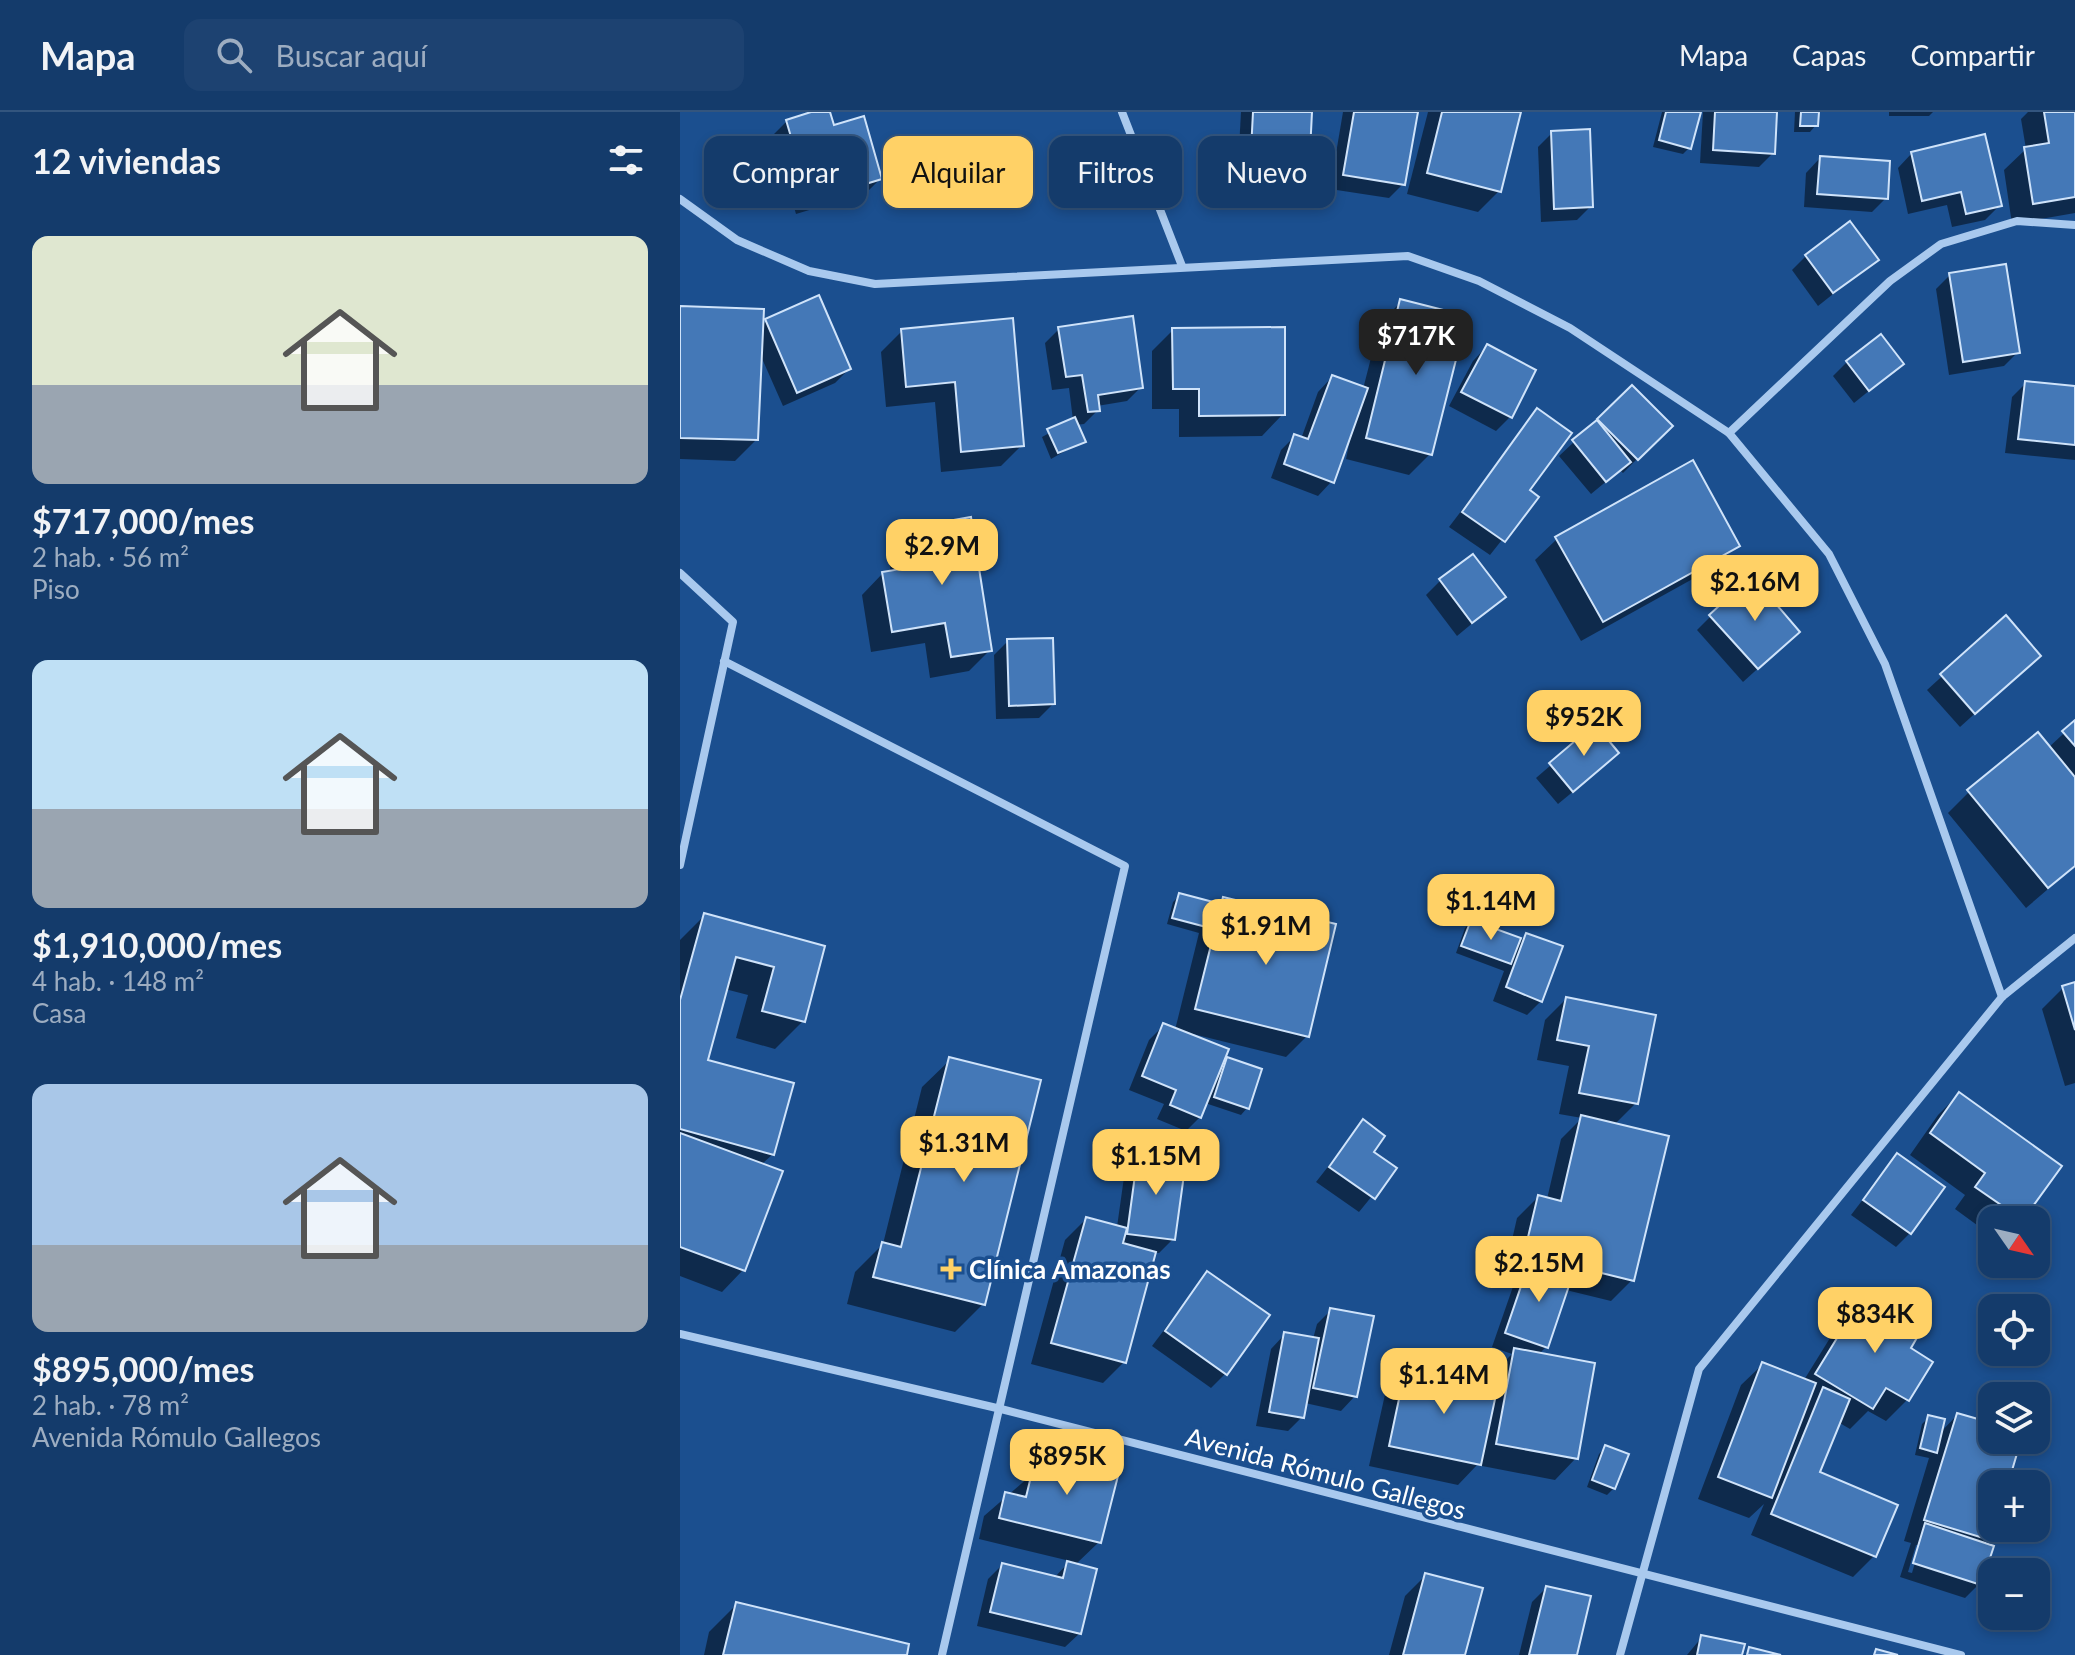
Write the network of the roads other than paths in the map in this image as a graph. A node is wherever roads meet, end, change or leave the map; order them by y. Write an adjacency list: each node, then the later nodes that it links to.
1 (1122, 112): 4 (street)
2 (680, 199): 4 (street)
3 (2075, 225): 5 (street)
4 (1182, 266): 5 (street)
5 (1729, 433): 10 (street)
6 (680, 573): 7 (street)
7 (724, 661): 8 (street); 12 (street)
8 (680, 865)
9 (2075, 938): 10 (street)
10 (2002, 997): 13 (street)
11 (680, 1334): 12 (street, Avenida Rómulo Gallegos)
12 (1001, 1409): 13 (street, Avenida Rómulo Gallegos); 14 (street)
13 (1642, 1576): 15 (street); 16 (street, Avenida Rómulo Gallegos)
14 (942, 1655)
15 (1620, 1655)
16 (1961, 1655)

